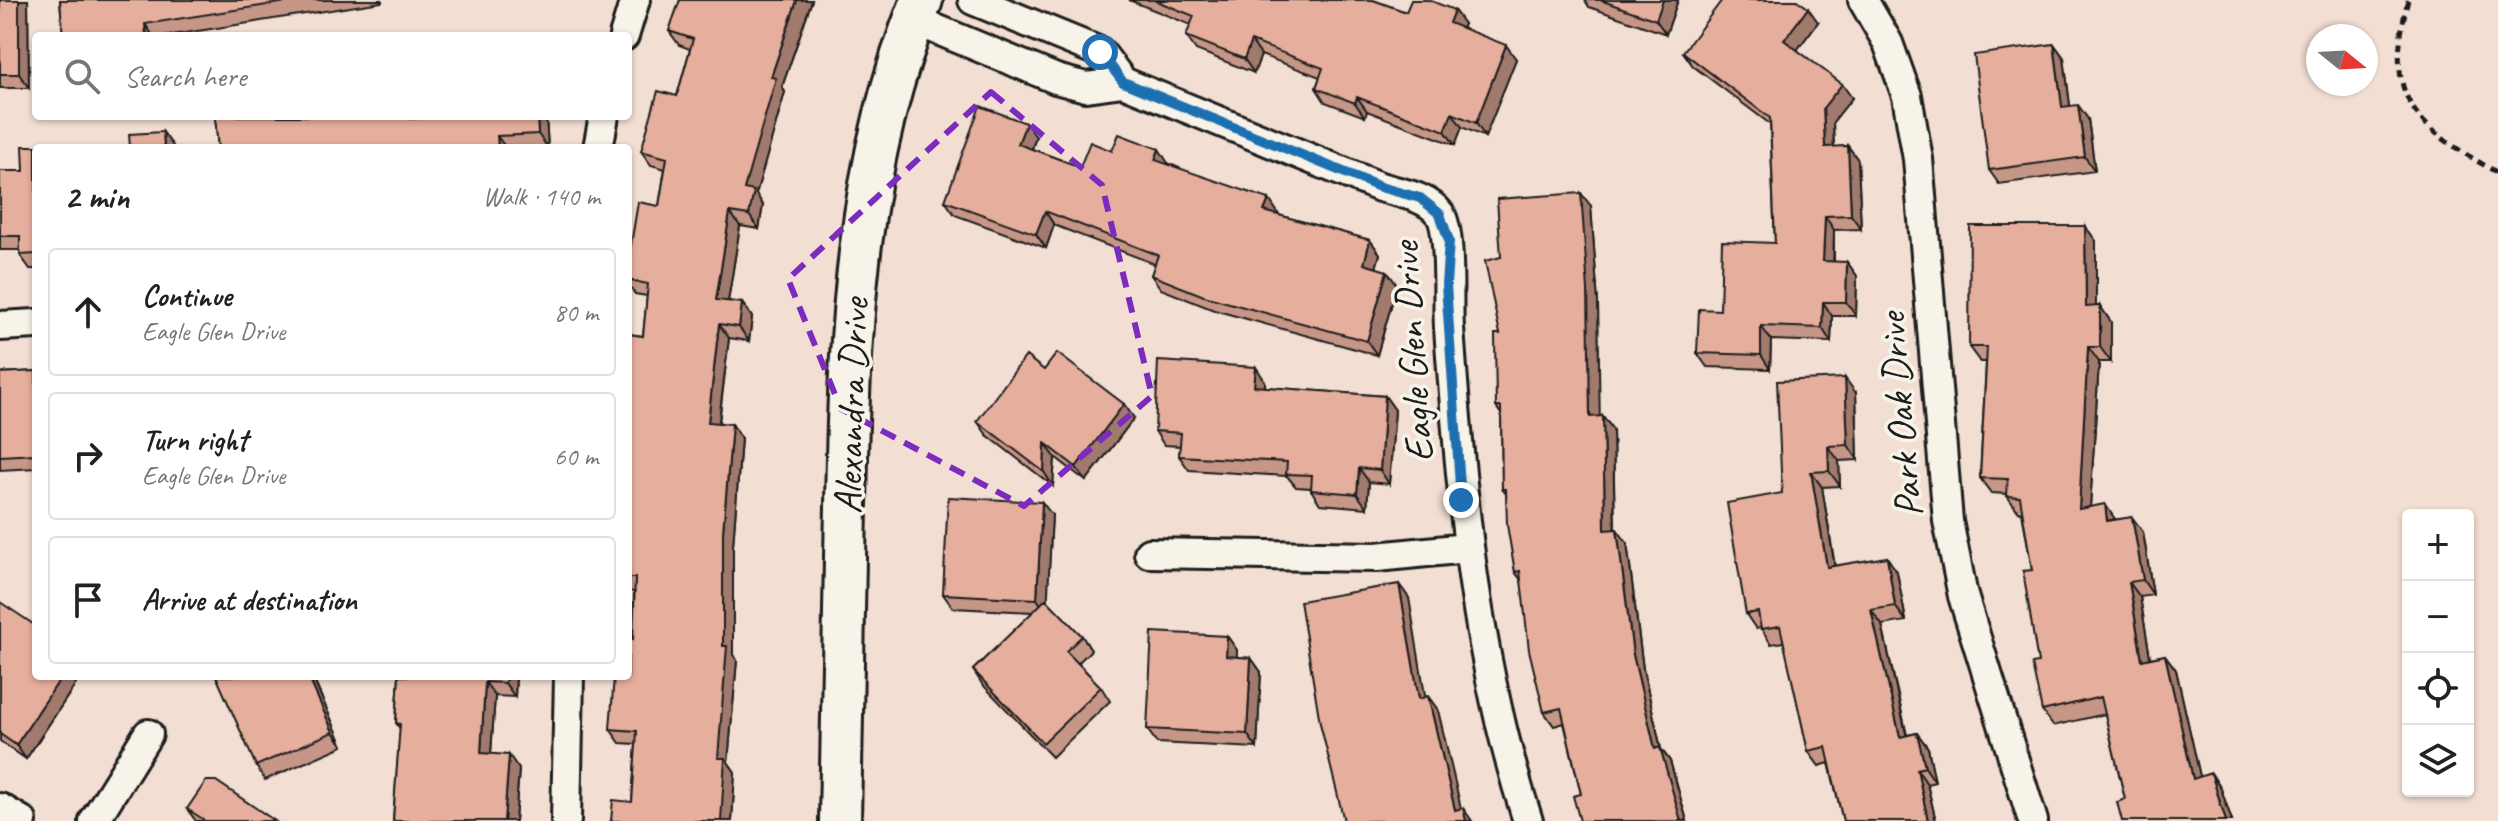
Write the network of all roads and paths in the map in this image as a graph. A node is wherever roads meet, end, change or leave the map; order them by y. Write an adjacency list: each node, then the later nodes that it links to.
1 (635, 0): 7 (street)
2 (973, 0): 6 (street, Eagle Glen Drive)
3 (1863, 0): 25 (street, Park Oak Drive)
4 (2408, 0): 12 (path)
5 (918, 10): 8 (street, Eagle Glen Drive); 23 (street, Alexandra Drive)
6 (1032, 22): 8 (street); 9 (street, Eagle Glen Drive)
7 (625, 32)
8 (1015, 63): 9 (street, Eagle Glen Drive)
9 (1123, 82): 15 (street, Eagle Glen Drive)
10 (603, 120): 11 (street)
11 (599, 144)
12 (2498, 173)
13 (32, 324): 14 (street)
14 (0, 326)
15 (1467, 548): 16 (street); 24 (street, Eagle Glen Drive)
16 (1149, 553)
17 (569, 680): 22 (street)
18 (148, 734): 21 (street)
19 (0, 808): 20 (street)
20 (22, 821)
21 (94, 821)
22 (566, 821)
23 (840, 821)
24 (1528, 821)
25 (2033, 821)

